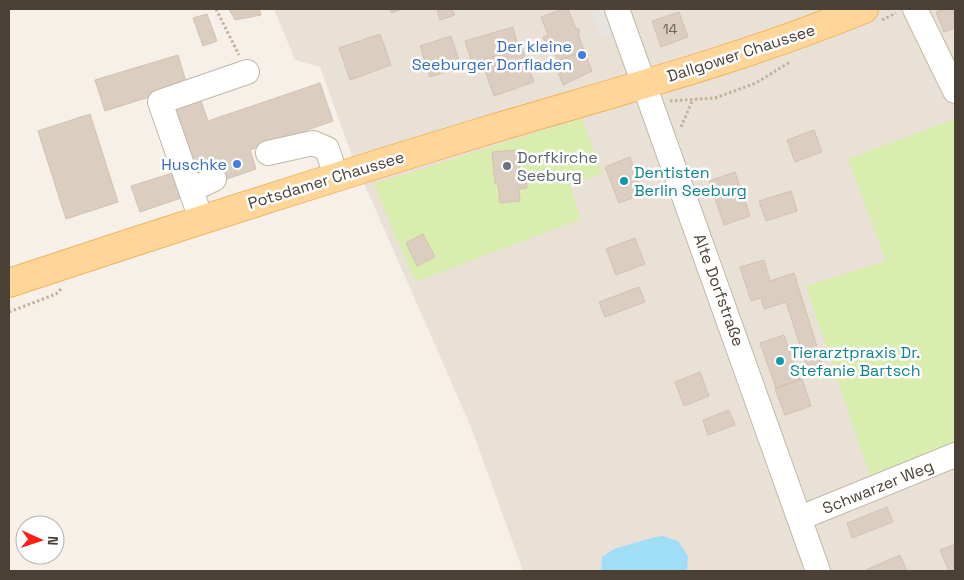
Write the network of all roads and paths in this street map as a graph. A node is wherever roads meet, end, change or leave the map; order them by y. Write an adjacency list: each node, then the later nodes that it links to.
1 (216, 9): 5 (path)
2 (617, 9): 7 (street, Alte Dorfstraße)
3 (864, 9): 7 (main road, Dallgower Chaussee)
4 (915, 9): 10 (street)
5 (247, 72): 17 (street)
6 (749, 80): 9 (path)
7 (644, 82): 15 (main road, Potsdamer Chaussee); 21 (street, Alte Dorfstraße)
8 (756, 83): 9 (path)
9 (751, 86): 11 (path)
10 (955, 91)
11 (693, 98): 12 (path); 13 (path)
12 (667, 102)
13 (679, 132)
14 (268, 153): 15 (street)
15 (336, 176): 18 (main road, Potsdamer Chaussee)
16 (214, 179): 17 (street)
17 (191, 190): 18 (street)
18 (201, 219): 19 (main road, Potsdamer Chaussee)
19 (9, 282)
20 (955, 455): 21 (street, Schwarzer Weg)
21 (800, 518): 22 (street, Alte Dorfstraße)
22 (818, 571)

